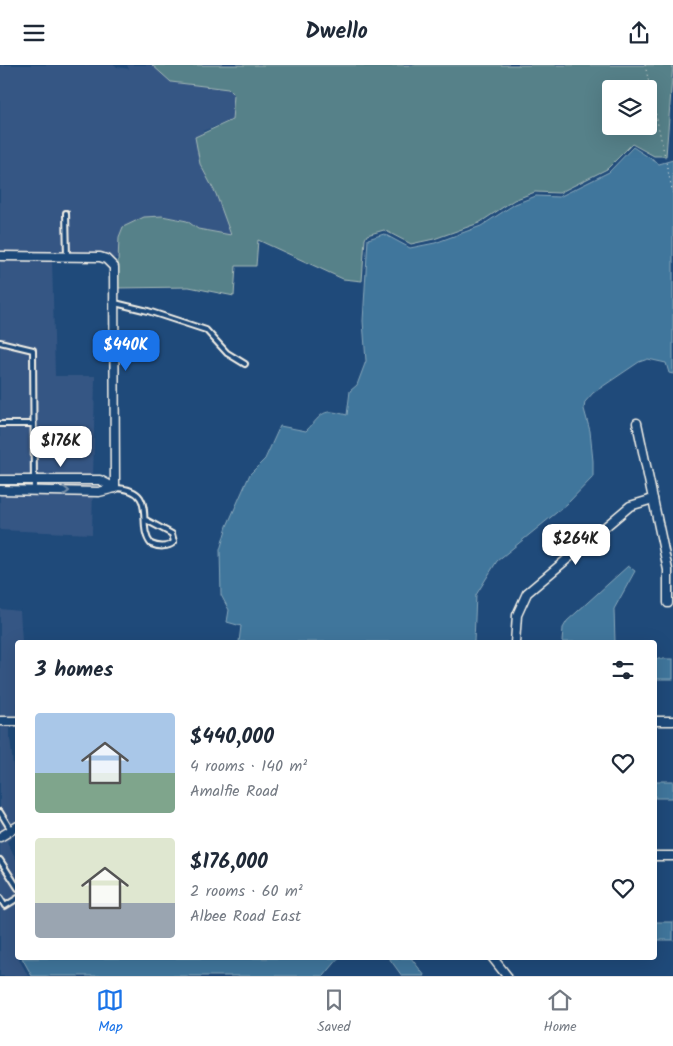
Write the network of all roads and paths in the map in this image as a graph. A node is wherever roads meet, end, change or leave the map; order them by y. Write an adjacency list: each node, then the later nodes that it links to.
1 (646, 65): 2 (path)
2 (673, 195)
3 (66, 213): 5 (lane)
4 (0, 256): 5 (street)
5 (66, 257): 6 (street)
6 (115, 303): 8 (lane); 14 (street)
7 (0, 342): 11 (lane)
8 (245, 364)
9 (637, 423): 17 (street)
10 (0, 424): 11 (lane)
11 (33, 424): 12 (lane)
12 (34, 479): 13 (street); 14 (street); 16 (lane)
13 (0, 480)
14 (115, 488): 16 (street, one-way to 14); 18 (lane)
15 (0, 490): 16 (street)
16 (34, 490)
17 (652, 499): 19 (street); 20 (street)
18 (146, 520): 18 (lane)
19 (668, 603)
20 (515, 640)
21 (0, 721): 22 (street)
22 (15, 721)
23 (657, 721): 24 (street)
24 (673, 721)
25 (0, 812): 26 (lane)
26 (14, 828): 27 (street)
27 (0, 837)
28 (657, 856): 29 (street)
29 (673, 856)
30 (0, 859): 31 (lane)
31 (15, 883)
32 (0, 899): 33 (lane)
33 (15, 900)
34 (494, 960): 35 (street)
35 (507, 976)

